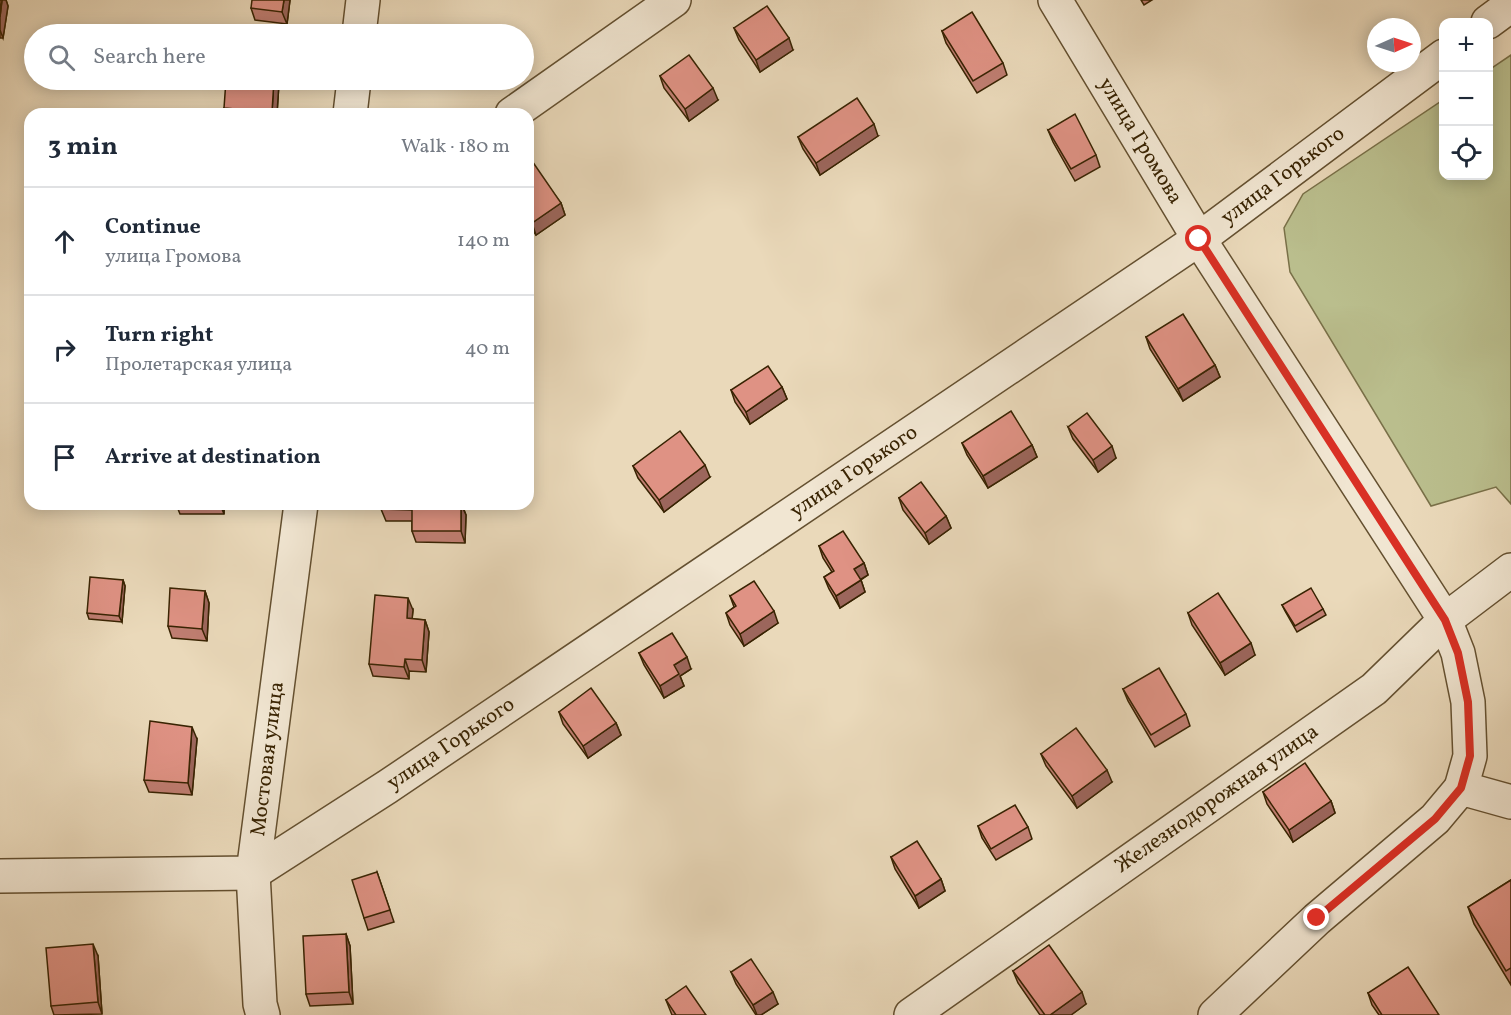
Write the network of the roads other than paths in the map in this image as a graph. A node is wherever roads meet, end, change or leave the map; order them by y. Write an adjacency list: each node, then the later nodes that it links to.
1 (363, 0): 6 (street)
2 (674, 0): 10 (street)
3 (1054, 0): 11 (street, улица Громова)
4 (1511, 5): 5 (street)
5 (1493, 18)
6 (360, 24)
7 (1439, 59): 11 (street, улица Горького)
8 (353, 90): 9 (street)
9 (351, 108)
10 (521, 108)
11 (1199, 239): 14 (street, улица Громова); 17 (street, улица Горького)
12 (300, 510): 17 (street, Мостовая улица)
13 (1511, 570): 14 (street, Железнодорожная улица)
14 (1445, 620): 15 (street, улица Громова); 20 (street, Железнодорожная улица)
15 (1461, 788): 16 (street); 21 (street)
16 (1511, 802)
17 (254, 873): 18 (street); 19 (street, Мостовая улица)
18 (0, 876)
19 (263, 1015)
20 (911, 1015)
21 (1215, 1015)

